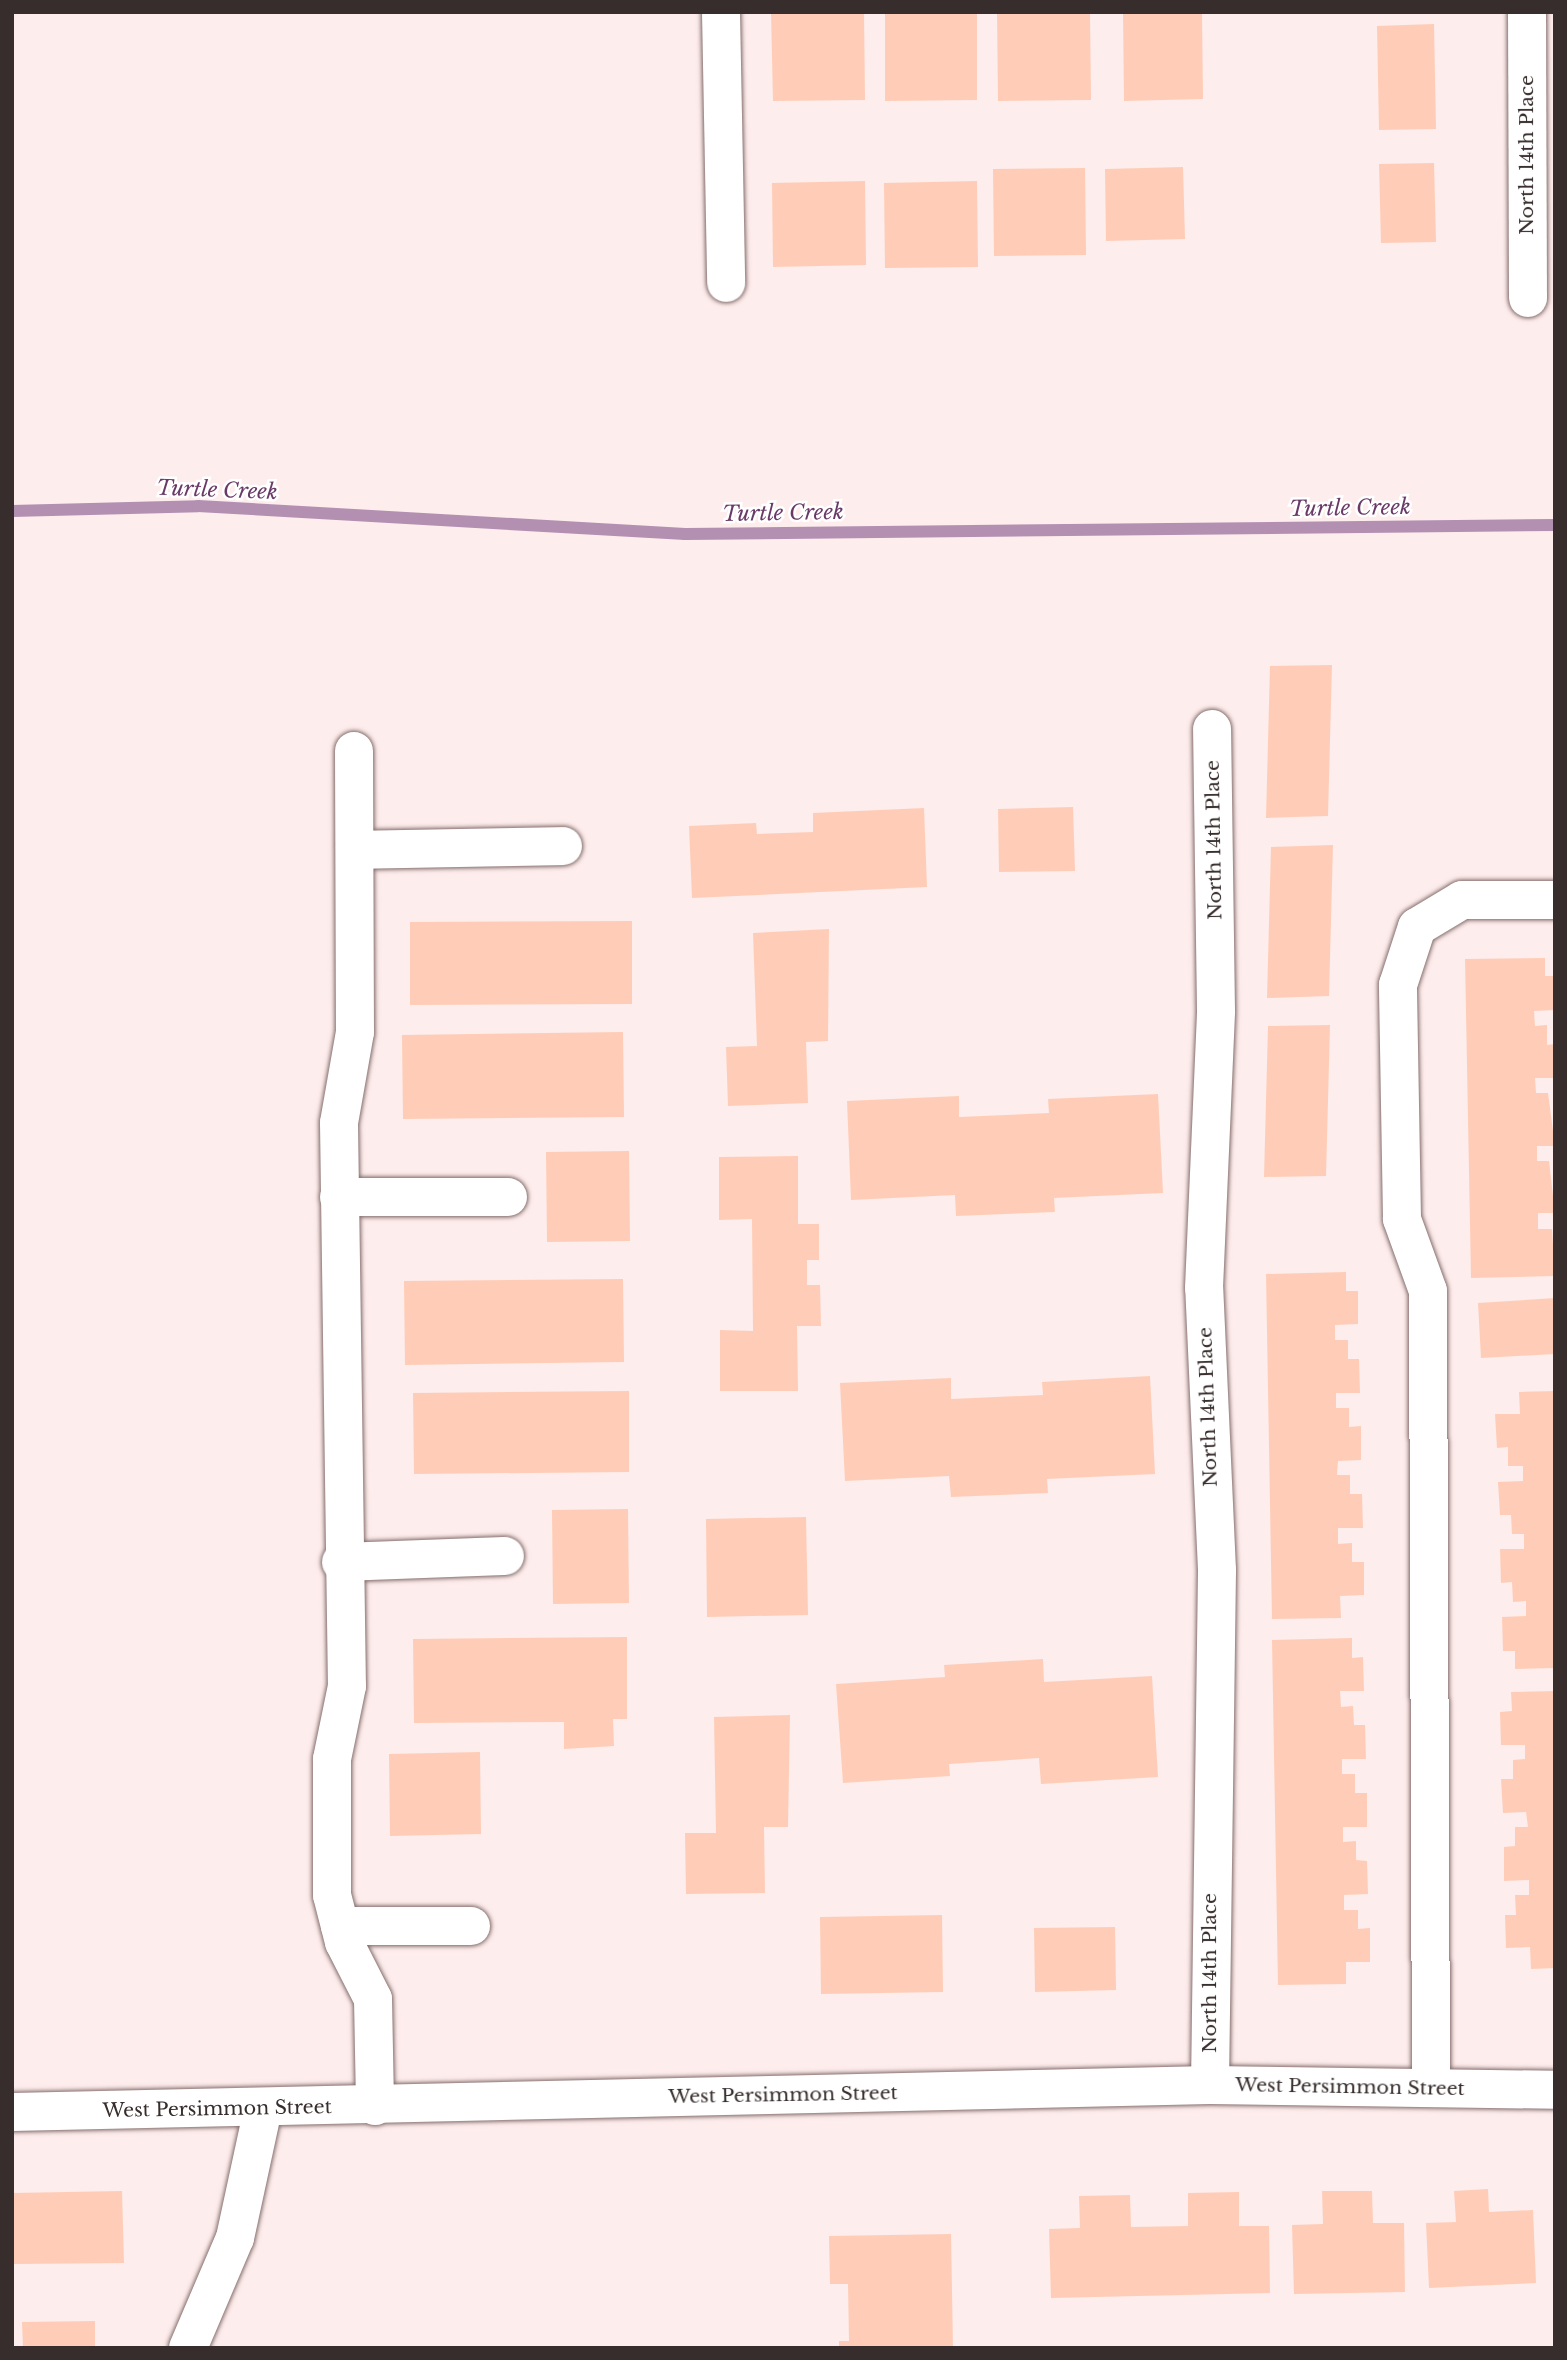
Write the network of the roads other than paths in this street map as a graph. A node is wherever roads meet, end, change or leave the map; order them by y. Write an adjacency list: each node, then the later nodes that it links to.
1 (721, 12): 3 (street)
2 (1527, 12): 4 (street, North 14th Place)
3 (726, 283)
4 (1528, 298)
5 (1212, 729): 16 (street, North 14th Place)
6 (354, 751): 8 (street)
7 (563, 846): 8 (street)
8 (355, 850): 10 (street)
9 (1555, 900): 17 (street)
10 (339, 1197): 11 (street); 13 (street)
11 (508, 1197)
12 (505, 1556): 13 (street)
13 (341, 1562): 14 (street)
14 (340, 1926): 15 (street); 19 (street)
15 (471, 1926)
16 (1210, 2085): 17 (street, West Persimmon Street); 19 (street, West Persimmon Street)
17 (1431, 2088): 18 (street, West Persimmon Street)
18 (1555, 2090)
19 (375, 2106): 20 (street, West Persimmon Street)
20 (263, 2109): 21 (street, West Persimmon Street); 22 (street)
21 (12, 2112)
22 (188, 2348)

